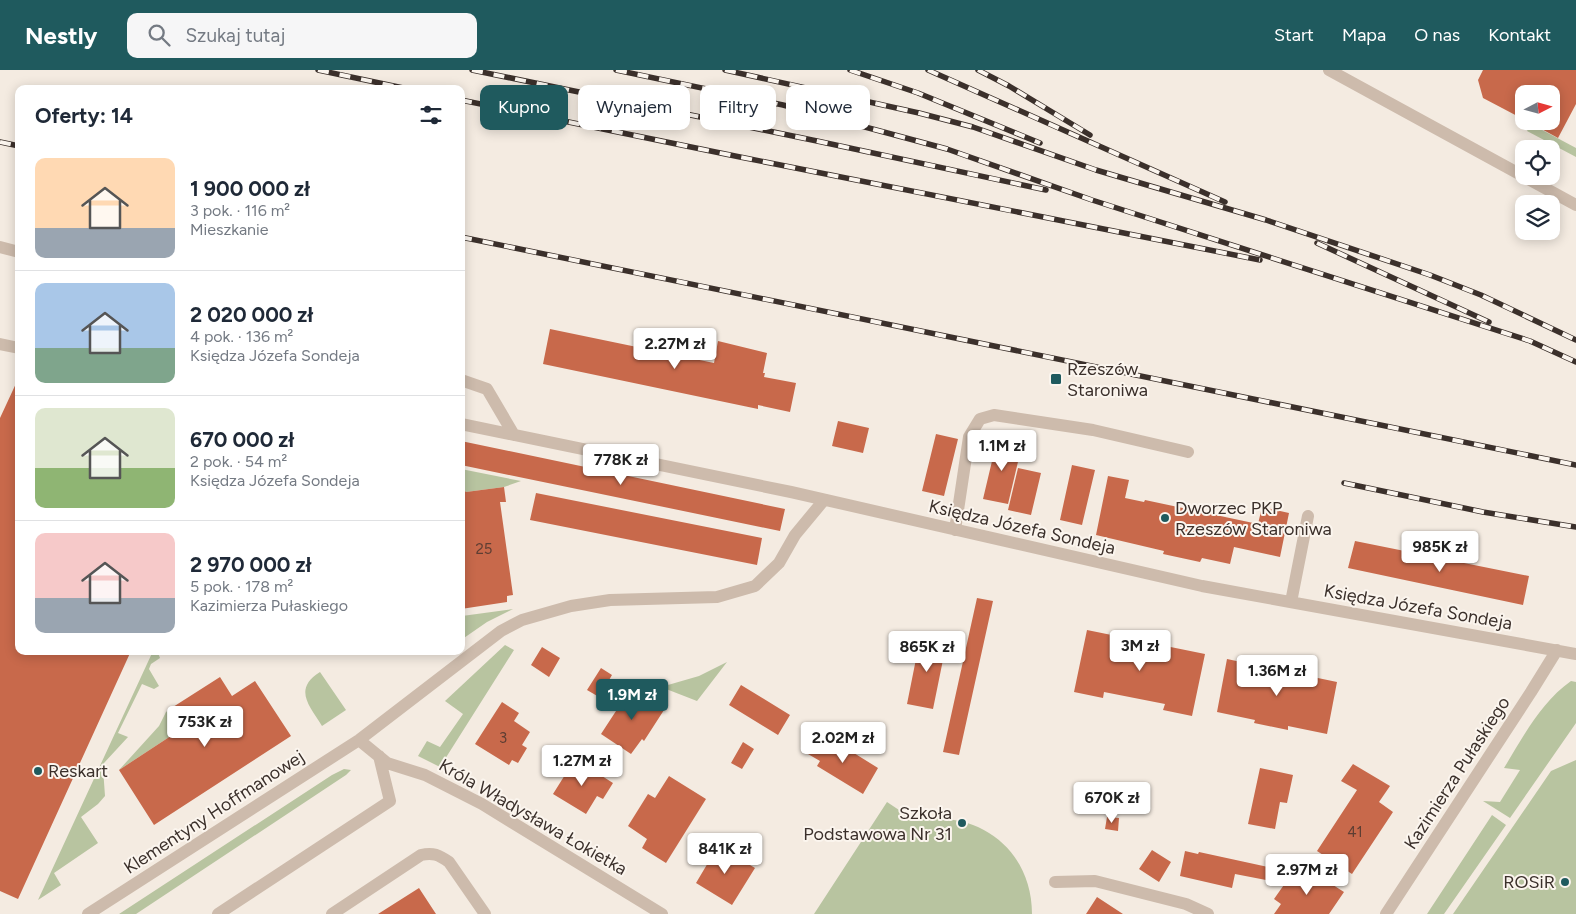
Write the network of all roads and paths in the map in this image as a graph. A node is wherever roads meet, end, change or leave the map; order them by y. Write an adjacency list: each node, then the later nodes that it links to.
1 (1329, 70): 2 (street)
2 (1576, 205)
3 (0, 248): 4 (street)
4 (15, 251)
5 (0, 344): 6 (street)
6 (15, 347)
7 (465, 381): 9 (street)
8 (465, 425): 9 (street, Księdza Józefa Sondeja)
9 (514, 435): 11 (street, Księdza Józefa Sondeja)
10 (1188, 452): 13 (street)
11 (824, 500): 13 (street, Księdza Józefa Sondeja); 17 (street, Klementyny Hoffmanowej)
12 (1308, 516): 14 (street)
13 (955, 530): 14 (street, Księdza Józefa Sondeja)
14 (1291, 602): 15 (street, Księdza Józefa Sondeja)
15 (1557, 650): 16 (street, Księdza Józefa Sondeja); 26 (street, Kazimierza Pułaskiego)
16 (1576, 654)
17 (359, 740): 18 (street, Króla Władysława Łokietka); 20 (street, Klementyny Hoffmanowej)
18 (379, 756): 21 (street); 24 (street, Króla Władysława Łokietka)
19 (1055, 882): 25 (street)
20 (88, 914)
21 (218, 914)
22 (332, 914): 23 (street)
23 (485, 914)
24 (662, 914)
25 (1208, 914)
26 (1386, 914)

